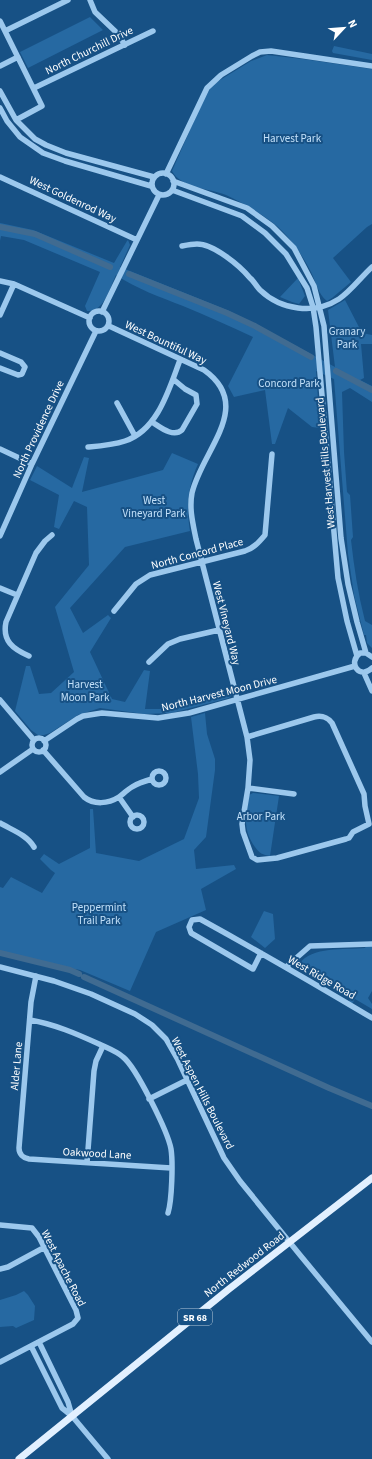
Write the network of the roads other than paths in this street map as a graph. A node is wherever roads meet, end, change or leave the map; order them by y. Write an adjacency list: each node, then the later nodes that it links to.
1 (68, 0): 4 (street)
2 (90, 0): 6 (street)
3 (0, 21): 4 (street)
4 (5, 31): 7 (street)
5 (153, 31): 6 (street, North Churchill Drive)
6 (125, 45): 10 (street, North Churchill Drive)
7 (18, 57): 8 (street); 10 (street)
8 (0, 66)
9 (372, 66): 14 (street)
10 (34, 88): 13 (street)
11 (0, 91): 13 (street)
12 (0, 108): 18 (street)
13 (16, 120): 16 (street)
14 (166, 174): 16 (street); 17 (street)
15 (0, 177): 21 (street, West Goldenrod Way)
16 (154, 177): 18 (street)
17 (174, 181): 19 (street); 26 (street, West Harvest Hills Boulevard)
18 (152, 186): 20 (street)
19 (172, 190): 20 (street); 27 (street, West Harvest Hills Boulevard)
20 (159, 195): 21 (street)
21 (137, 240): 28 (street)
22 (182, 246): 27 (street)
23 (372, 267): 26 (street)
24 (0, 281): 25 (street)
25 (14, 284): 29 (street); 30 (street)
26 (320, 306): 27 (street); 52 (street, West Harvest Hills Boulevard)
27 (313, 308): 54 (street, West Harvest Hills Boulevard)
28 (102, 312): 30 (street); 31 (street)
29 (0, 315)
30 (90, 318): 32 (street)
31 (109, 326): 32 (street); 34 (street, West Bountiful Way)
32 (96, 331): 44 (street, North Providence Drive)
33 (0, 352): 35 (street)
34 (180, 360): 36 (street); 37 (street, West Bountiful Way)
35 (0, 368)
36 (173, 379): 39 (street); 39 (street)
37 (226, 398): 47 (street, West Vineyard Way)
38 (117, 403): 40 (street)
39 (152, 422): 40 (street)
40 (135, 436): 41 (street)
41 (88, 447)
42 (0, 449): 44 (street)
43 (272, 454): 47 (street, North Concord Place)
44 (32, 464): 46 (street, North Providence Drive)
45 (52, 534): 49 (street)
46 (0, 536)
47 (201, 563): 50 (street, North Concord Place); 51 (street, West Vineyard Way)
48 (0, 588): 49 (street)
49 (17, 595): 53 (street)
50 (114, 611)
51 (219, 630): 56 (street); 62 (street, West Vineyard Way)
52 (366, 653): 54 (street); 55 (street)
53 (29, 656)
54 (357, 656): 57 (street)
55 (372, 657)
56 (149, 662)
57 (355, 666): 59 (street); 62 (street, North Harvest Moon Drive)
58 (372, 670): 59 (street)
59 (364, 672): 60 (street)
60 (372, 691)
61 (0, 700): 64 (street)
62 (236, 700): 63 (street, West Vineyard Way); 65 (street, North Harvest Moon Drive)
63 (247, 736): 70 (street, West Vineyard Way); 70 (street, West Vineyard Way)
64 (34, 740): 65 (street); 66 (street)
65 (44, 741): 67 (street)
66 (33, 749): 67 (street); 68 (street)
67 (43, 750): 72 (street)
68 (0, 772)
69 (152, 779): 72 (street)
70 (248, 788): 71 (street)
71 (294, 794)
72 (119, 797): 73 (street)
73 (133, 817)
74 (0, 823): 75 (street)
75 (34, 847)
76 (372, 944): 79 (street)
77 (261, 953): 77 (street, West Ridge Road); 79 (street, West Ridge Road)
78 (0, 967): 80 (street, West Aspen Hills Boulevard)
79 (286, 967): 81 (street, West Ridge Road)
80 (36, 976): 82 (street, Alder Lane); 84 (street, West Aspen Hills Boulevard)
81 (372, 1018)
82 (30, 1020): 83 (street); 86 (street, Alder Lane)
83 (103, 1046): 85 (street); 87 (street)
84 (187, 1080): 85 (street); 92 (street, West Aspen Hills Boulevard)
85 (149, 1098): 88 (street)
86 (22, 1156): 87 (street, Oakwood Lane)
87 (86, 1163): 88 (street, Oakwood Lane)
88 (171, 1168): 90 (street)
89 (372, 1178): 92 (main road, North Redwood Road / SR 68)
90 (168, 1212)
91 (0, 1226): 93 (street, West Apache Road)
92 (290, 1243): 96 (street, West Aspen Hills Boulevard); 99 (main road, North Redwood Road / SR 68)
93 (45, 1247): 94 (street); 95 (street, West Apache Road)
94 (0, 1269)
95 (39, 1342): 97 (street); 99 (street)
96 (372, 1342)
97 (31, 1346): 98 (street); 99 (street)
98 (0, 1362)
99 (72, 1416): 100 (main road, North Redwood Road / SR 68); 101 (street)
100 (19, 1459)
101 (108, 1459)

